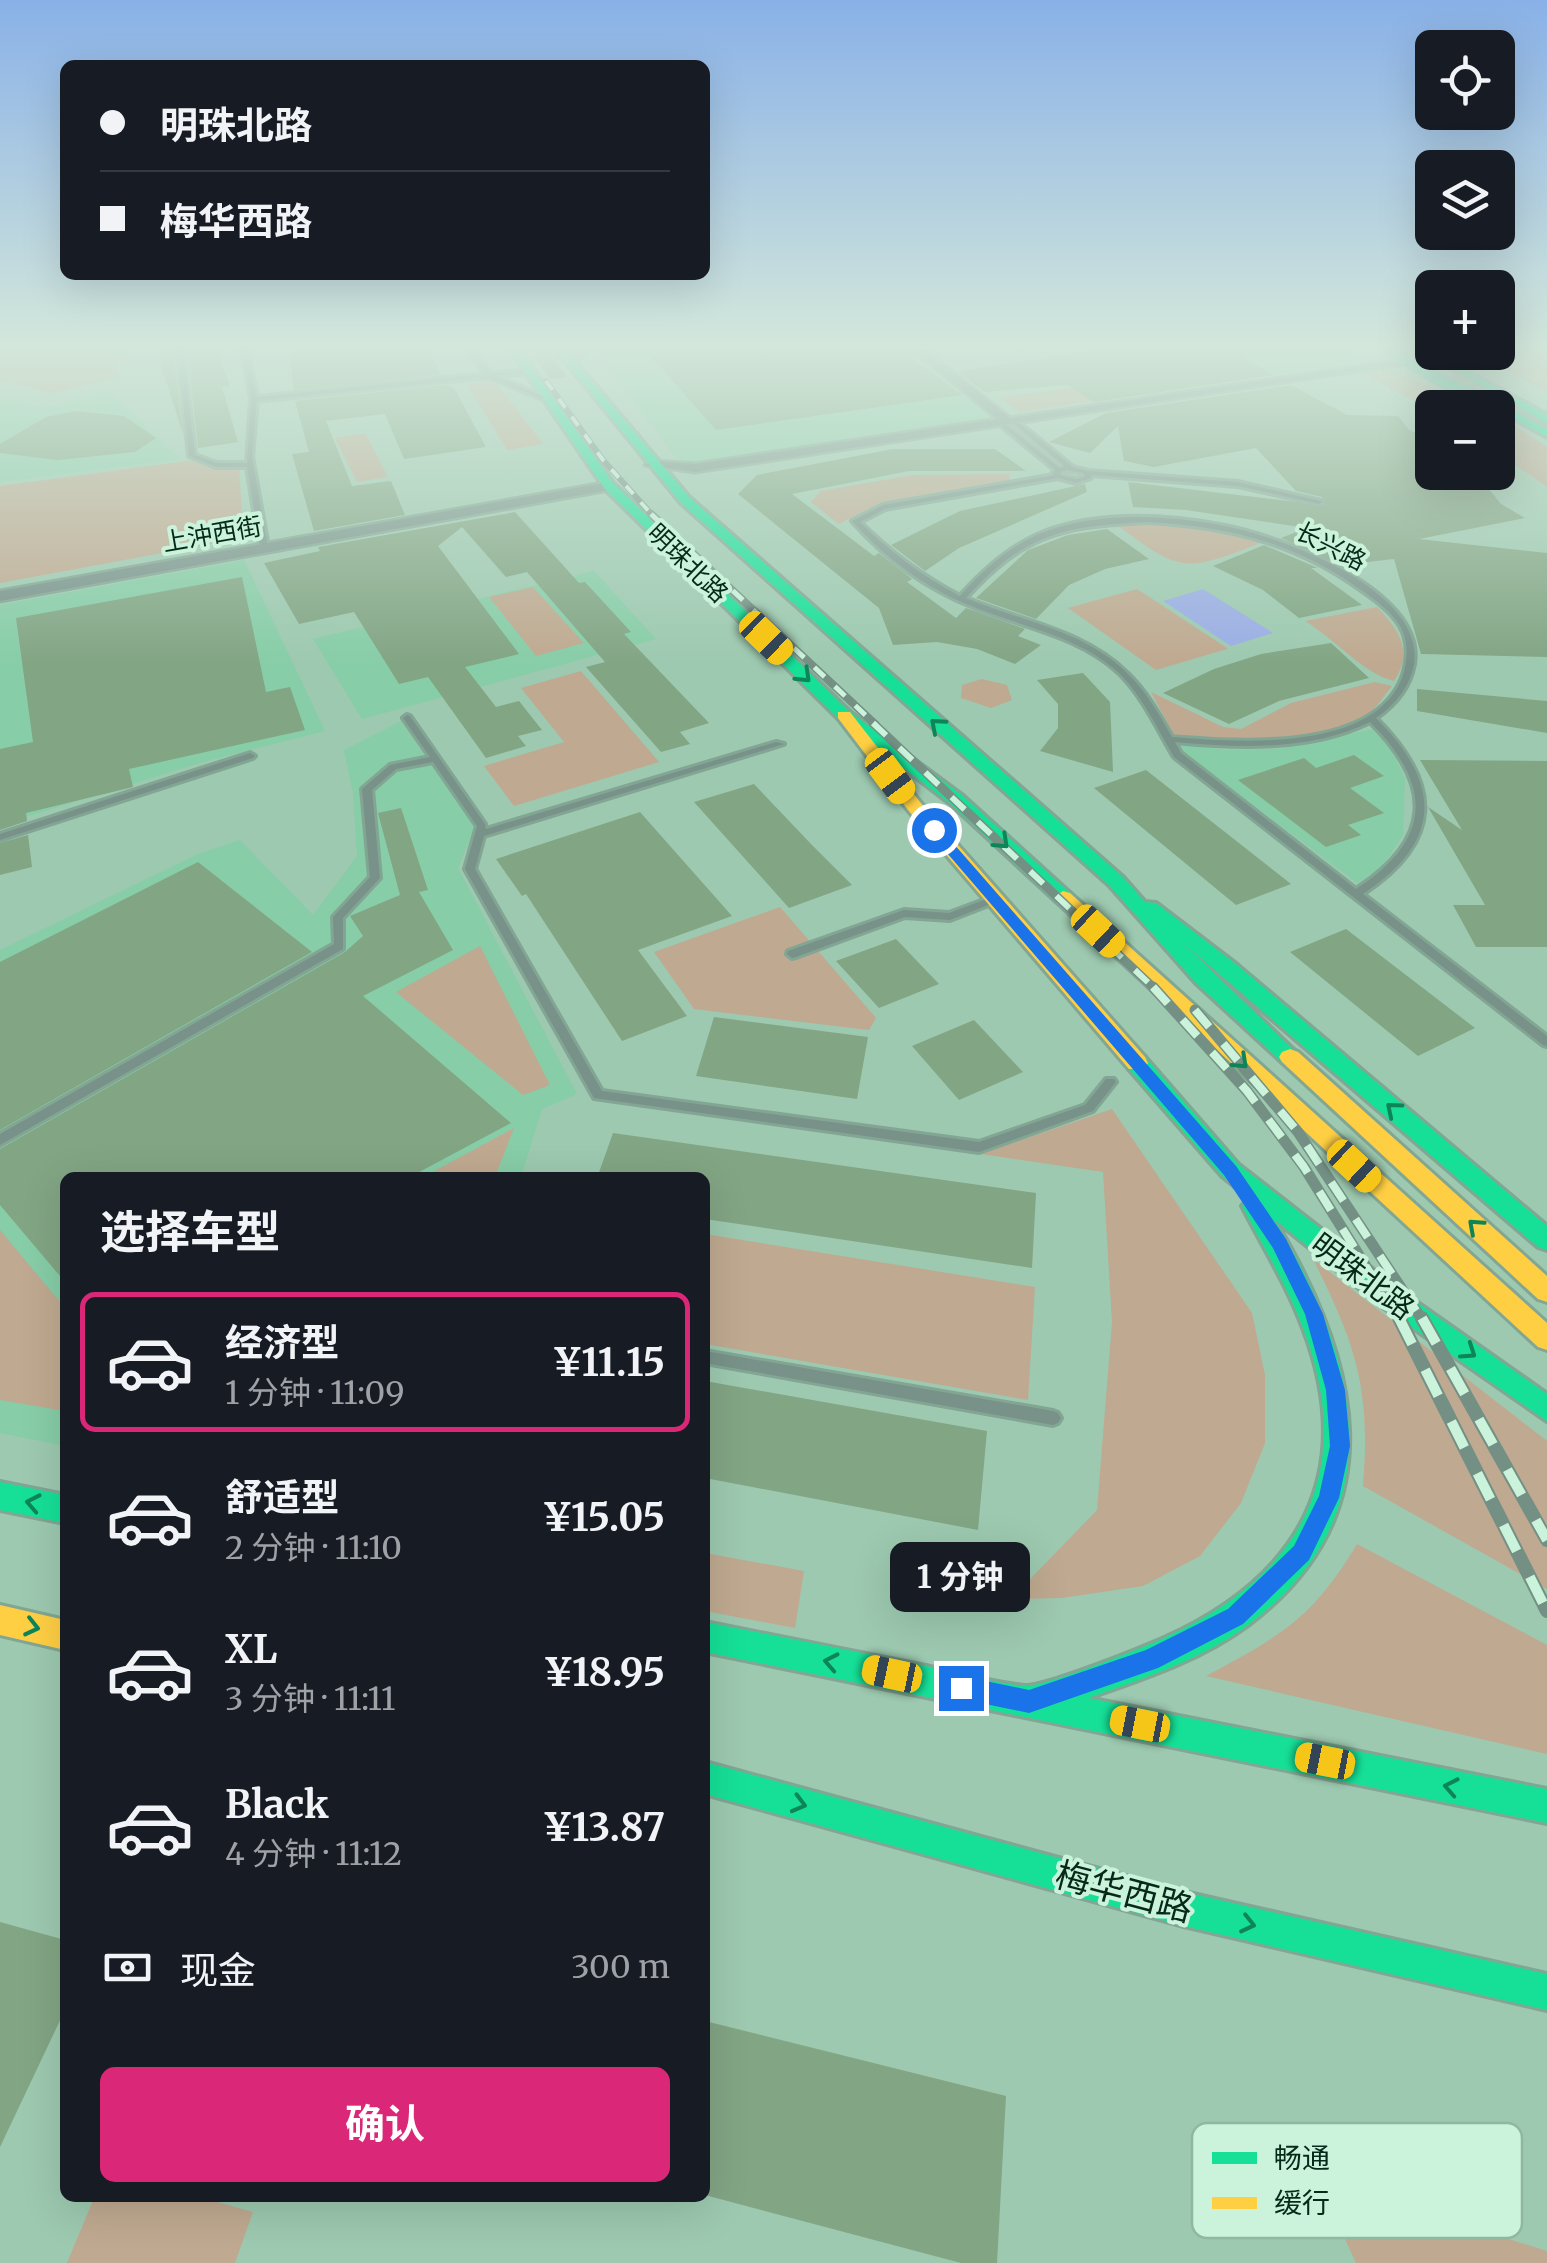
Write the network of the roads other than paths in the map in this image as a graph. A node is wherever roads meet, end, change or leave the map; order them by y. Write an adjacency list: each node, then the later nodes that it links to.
1 (192, 455): 9 (lane)
2 (251, 455): 9 (lane)
3 (586, 455): 15 (main road, 明珠北路)
4 (645, 455): 8 (main road, 明珠北路)
5 (788, 455): 10 (street)
6 (1040, 455): 12 (lane)
7 (1052, 455): 11 (lane)
8 (652, 464): 10 (street); 14 (main road, 明珠北路)
9 (250, 465): 17 (lane)
10 (695, 468): 14 (street)
11 (1070, 468): 12 (lane); 13 (lane)
12 (1058, 473): 13 (lane); 19 (lane)
13 (1088, 473): 16 (lane)
14 (668, 484): 29 (main road, 明珠北路, one-way to 14)
15 (609, 486): 17 (street, 上沖西街); 20 (main road, 明珠北路, one-way to 20)
16 (1319, 502)
17 (264, 547): 18 (street, 上沖西街)
18 (0, 596)
19 (961, 599): 22 (lane, 长兴路); 23 (lane)
20 (844, 715): 31 (main road, 明珠北路); 39 (main road, 明珠北路, one-way to 39)
21 (407, 718): 26 (lane)
22 (1372, 718): 23 (lane); 30 (lane)
23 (1168, 738): 30 (lane)
24 (779, 744): 27 (lane)
25 (250, 756): 28 (lane)
26 (435, 759): 27 (lane); 35 (lane)
27 (479, 834): 34 (lane)
28 (0, 837)
29 (1116, 881): 37 (main road, 明珠北路, one-way to 29); 38 (main road, 明珠北路, one-way to 29)
30 (1356, 894): 33 (lane)
31 (995, 900): 32 (lane); 36 (main road, 明珠北路)
32 (792, 954)
33 (1547, 1042)
34 (1110, 1082)
35 (0, 1140)
36 (1230, 1170): 41 (main road, 明珠北路, one-way to 41); 48 (main road)
37 (1547, 1240)
38 (1547, 1292)
39 (1547, 1338)
40 (710, 1357): 42 (lane)
41 (1547, 1409)
42 (1052, 1418)
43 (0, 1496): 44 (main road, one-way to 43)
44 (60, 1508)
45 (0, 1620): 46 (main road, one-way to 46)
46 (60, 1633)
47 (710, 1638): 48 (main road, one-way to 47)
48 (1029, 1702): 50 (main road, one-way to 48)
49 (710, 1779): 51 (main road, 梅华西路, one-way to 51)
50 (1547, 1806)
51 (1547, 1992)

